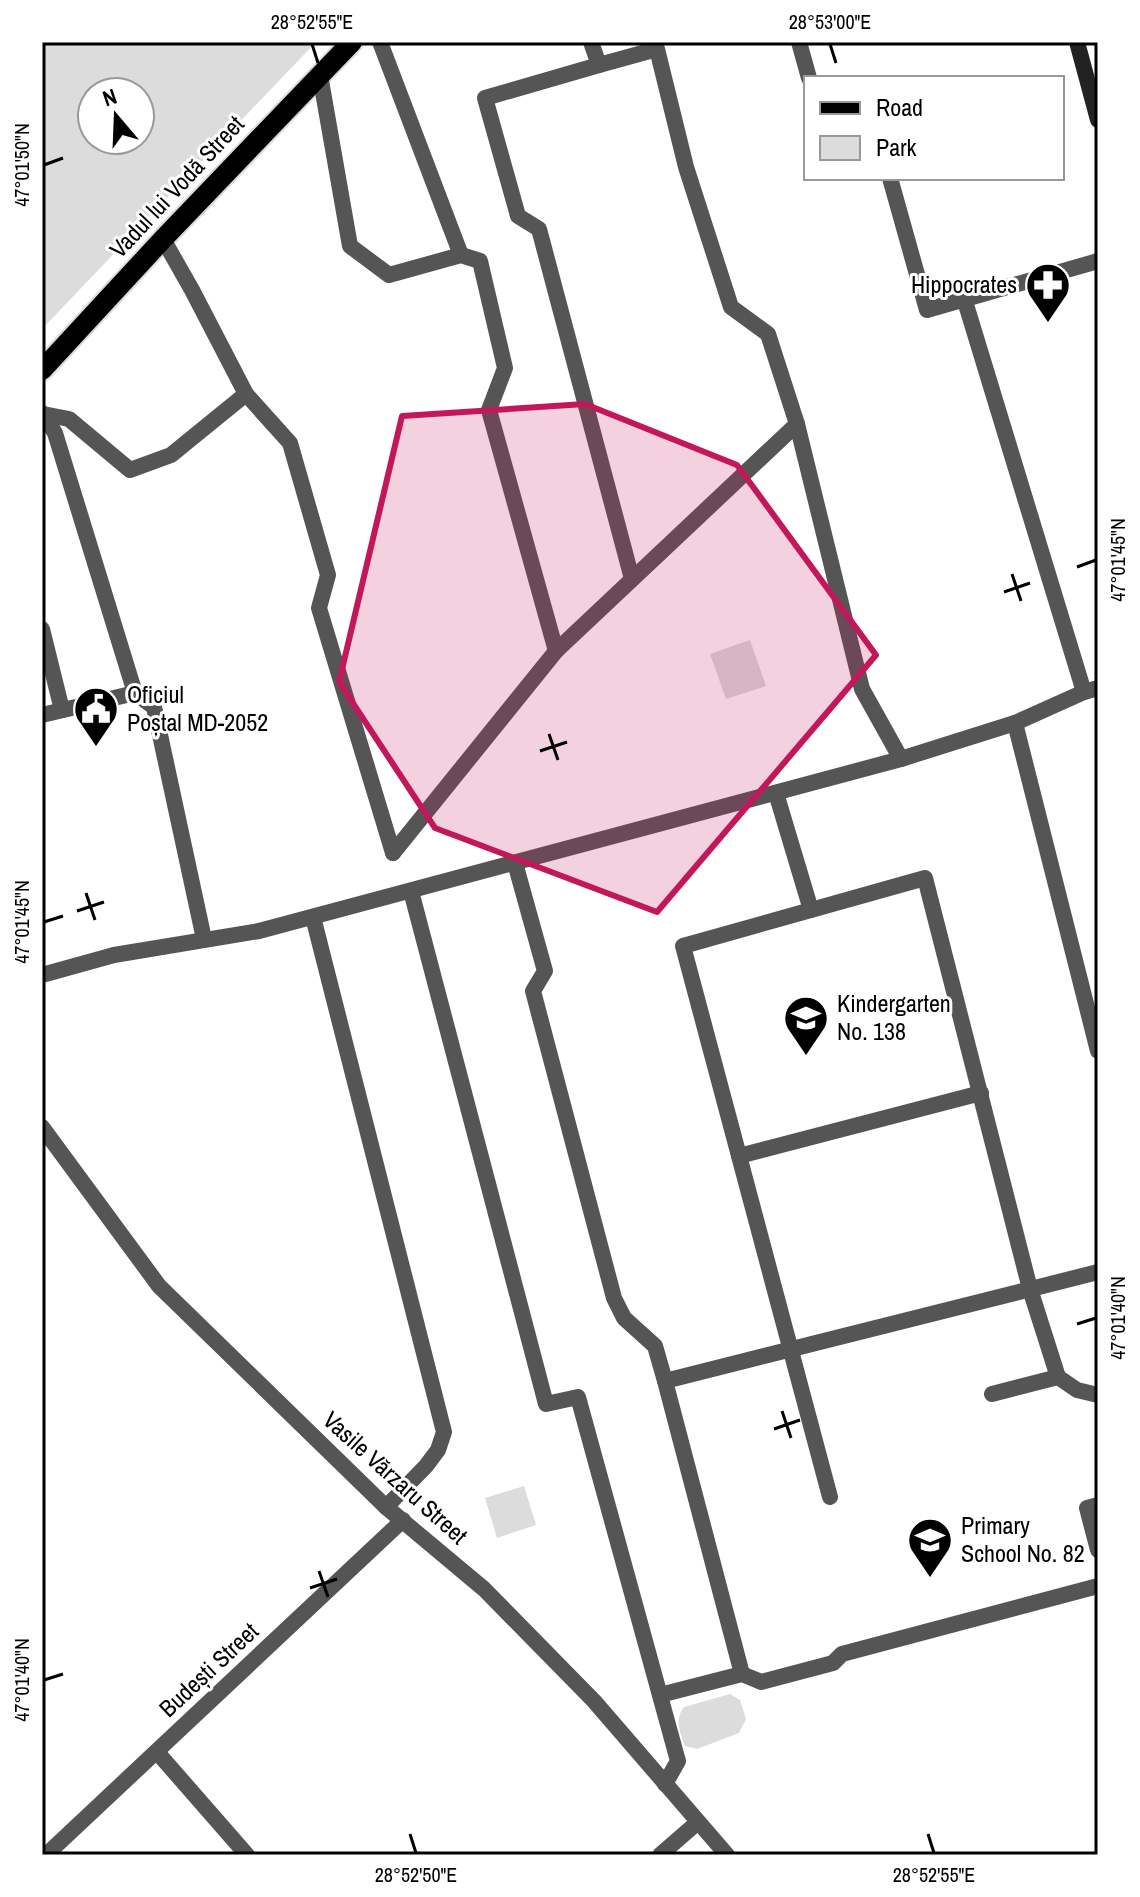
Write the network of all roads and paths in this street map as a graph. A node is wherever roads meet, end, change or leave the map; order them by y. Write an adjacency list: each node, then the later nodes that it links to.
1 (352, 42): 7 (main road, Vadul lui Vodă Street)
2 (380, 42): 12 (street)
3 (591, 42): 6 (street)
4 (799, 42): 8 (street)
5 (1077, 42): 9 (main road)
6 (599, 65): 18 (street); 19 (street)
7 (320, 75): 11 (main road, Vadul lui Vodă Street); 12 (street)
8 (808, 76)
9 (1098, 120)
10 (891, 180): 14 (street)
11 (163, 239): 15 (main road, Vadul lui Vodă Street); 16 (street)
12 (461, 255): 21 (street)
13 (1098, 261): 14 (street)
14 (964, 298): 22 (street)
15 (42, 370)
16 (246, 394): 17 (street); 21 (street)
17 (42, 414): 23 (street)
18 (797, 424): 19 (street); 27 (street)
19 (632, 579): 21 (street)
20 (42, 629): 24 (street)
21 (556, 651)
22 (1091, 690): 26 (street)
23 (135, 693): 24 (street); 33 (street)
24 (62, 710): 25 (street)
25 (42, 715)
26 (1015, 723): 27 (street); 35 (street)
27 (901, 759): 28 (street)
28 (776, 793): 29 (street); 31 (street)
29 (515, 863): 30 (street); 43 (street)
30 (411, 891): 32 (street); 53 (street)
31 (811, 910): 36 (street); 38 (street)
32 (313, 917): 33 (street); 48 (street)
33 (204, 939): 34 (street)
34 (42, 975)
35 (1098, 1051)
36 (981, 1093): 38 (street); 40 (street)
37 (42, 1127): 48 (street, Vasile Vărzaru Street)
38 (739, 1156): 41 (street)
39 (1098, 1272): 40 (street)
40 (1030, 1289): 41 (street); 42 (street)
41 (791, 1349): 43 (street); 46 (street)
42 (1058, 1377): 44 (street); 45 (street)
43 (665, 1381): 52 (street)
44 (992, 1394)
45 (1098, 1395)
46 (830, 1497)
47 (1098, 1505): 50 (street)
48 (386, 1507): 49 (street, Vasile Vărzaru Street)
49 (403, 1520): 54 (street, Budești Street); 55 (street, Vasile Vărzaru Street)
50 (1098, 1550)
51 (1098, 1586): 52 (street)
52 (742, 1674): 53 (street)
53 (660, 1695): 55 (street)
54 (157, 1752): 57 (street, Budești Street); 58 (street)
55 (665, 1784): 56 (street, Vasile Vărzaru Street)
56 (698, 1822): 59 (street); 60 (street, Vasile Vărzaru Street)
57 (46, 1855)
58 (247, 1855)
59 (660, 1855)
60 (727, 1855)

